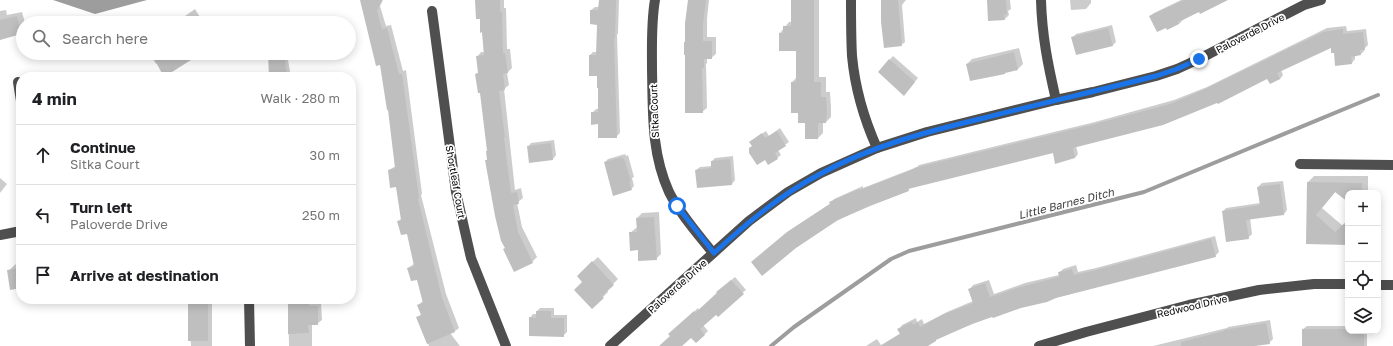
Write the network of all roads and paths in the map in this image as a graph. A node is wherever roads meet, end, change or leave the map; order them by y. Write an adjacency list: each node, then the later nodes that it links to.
1 (655, 0): 12 (street, Sitka Court)
2 (851, 0): 7 (street)
3 (1041, 0): 6 (street)
4 (1321, 0): 6 (street, Paloverde Drive)
5 (432, 11): 18 (street, Shortleaf Court)
6 (1056, 100): 7 (street, Paloverde Drive)
7 (877, 148): 12 (street, Paloverde Drive)
8 (1300, 164): 9 (street)
9 (1393, 165)
10 (16, 232): 11 (street)
11 (0, 235)
12 (714, 253): 19 (street, Paloverde Drive)
13 (1345, 284): 20 (street, Redwood Drive)
14 (1381, 284): 15 (street)
15 (1393, 285)
16 (249, 304): 17 (street)
17 (250, 346)
18 (506, 346)
19 (610, 346)
20 (1038, 346)

